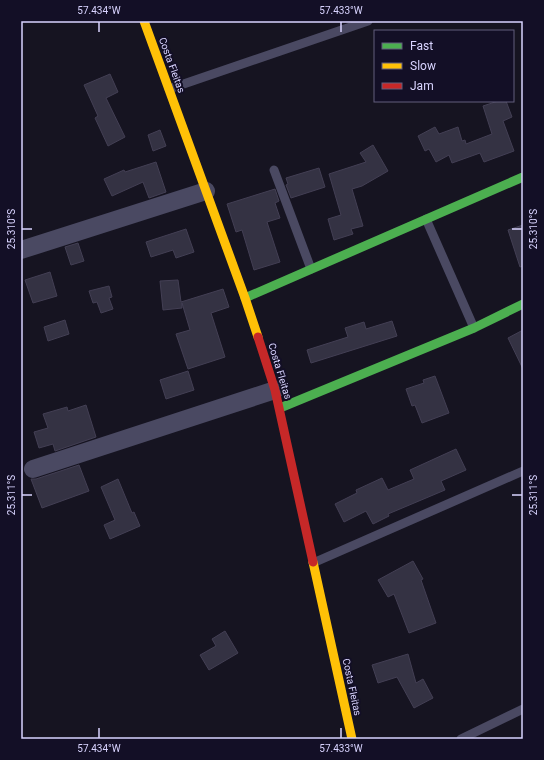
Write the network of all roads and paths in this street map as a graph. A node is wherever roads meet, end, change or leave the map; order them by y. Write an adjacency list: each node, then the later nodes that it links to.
1 (144, 21): 3 (main road, Costa Fleitas)
2 (368, 21): 3 (lane)
3 (169, 89): 6 (main road, Costa Fleitas)
4 (274, 170): 9 (lane)
5 (523, 177): 7 (main road)
6 (206, 191): 8 (street); 10 (main road, Costa Fleitas)
7 (426, 219): 9 (main road); 12 (lane)
8 (21, 250)
9 (311, 269): 10 (main road)
10 (245, 298): 13 (main road, Costa Fleitas)
11 (523, 304): 12 (main road)
12 (474, 328): 14 (main road)
13 (275, 390): 14 (main road, Costa Fleitas); 15 (street)
14 (280, 408): 17 (main road, Costa Fleitas)
15 (30, 470)
16 (523, 471): 17 (lane)
17 (313, 562): 19 (main road, Costa Fleitas)
18 (523, 709): 20 (lane)
19 (352, 739)
20 (461, 739)

